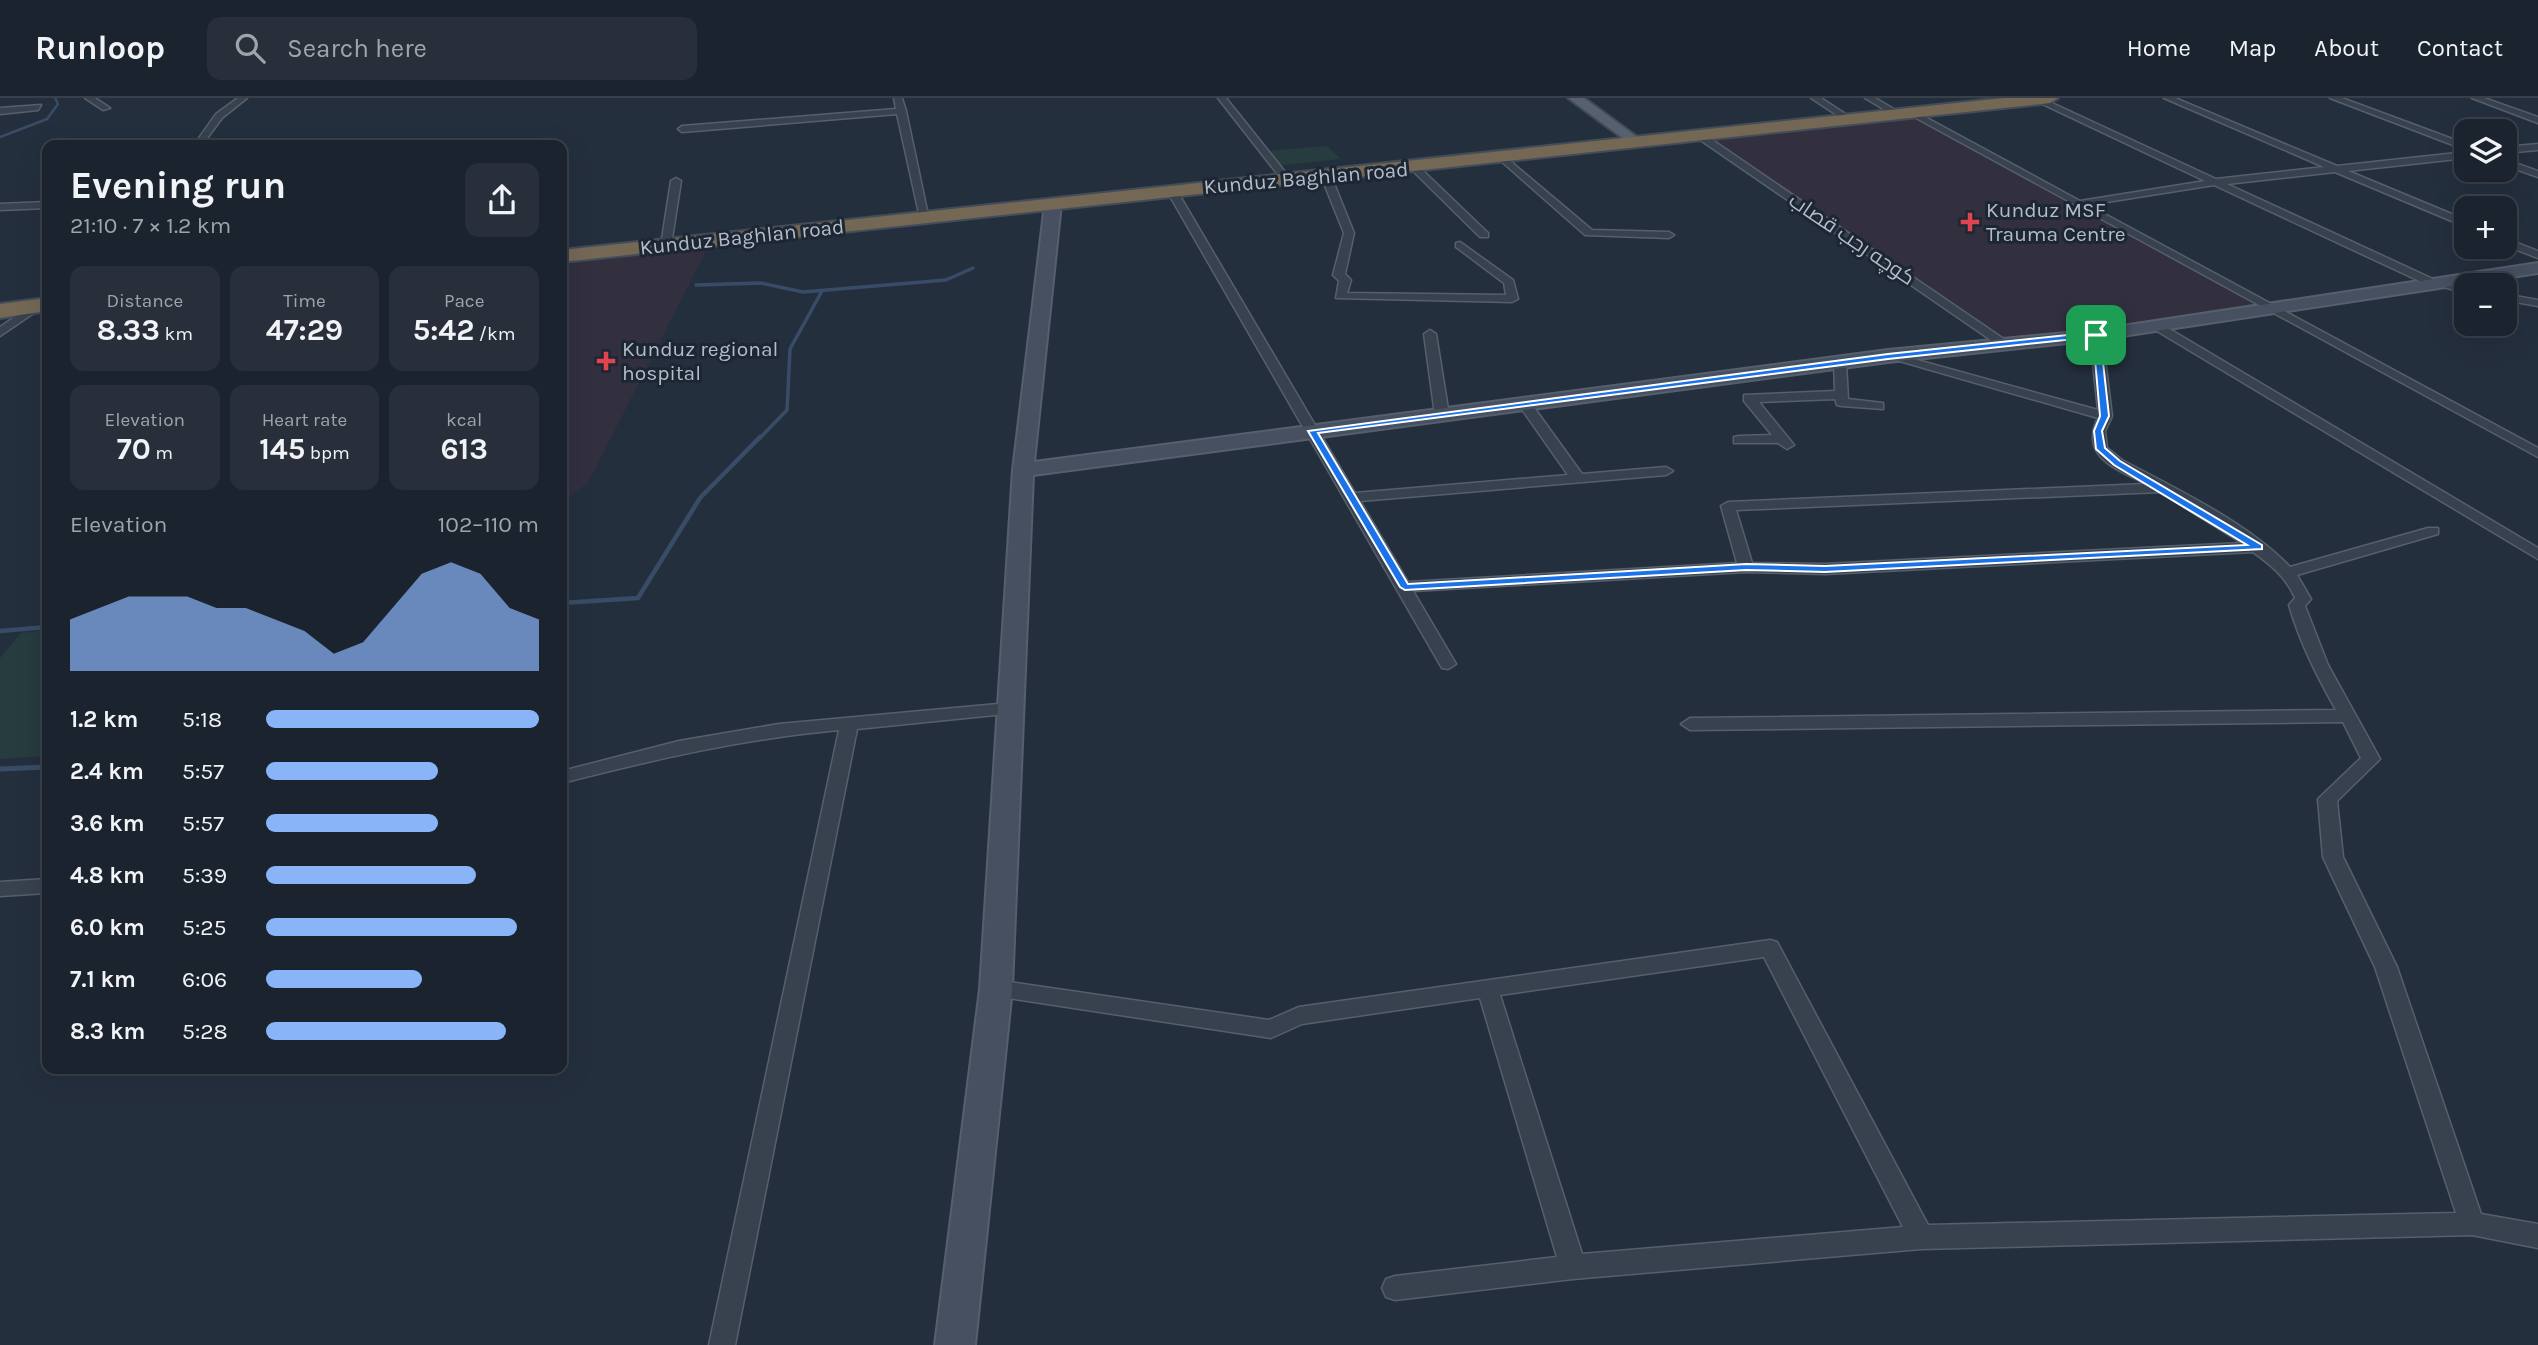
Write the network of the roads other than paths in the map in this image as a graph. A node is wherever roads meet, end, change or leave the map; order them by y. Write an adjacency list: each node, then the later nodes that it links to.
1 (28, 98): 13 (street)
2 (89, 98): 16 (street)
3 (243, 98): 24 (street)
4 (898, 98): 18 (street)
5 (1222, 98): 36 (street)
6 (1575, 98): 25 (main road)
7 (1815, 98): 20 (street)
8 (1869, 98): 19 (street)
9 (2168, 98): 33 (street)
10 (2334, 98): 26 (street)
11 (2476, 98): 21 (street)
12 (2043, 99): 14 (highway, Kunduz Baghlan road); 38 (street)
13 (0, 101)
14 (1976, 101): 19 (highway, Kunduz Baghlan road)
15 (38, 107): 17 (street)
16 (106, 108)
17 (0, 111)
18 (902, 111): 22 (street); 44 (street)
19 (1904, 114): 20 (highway, Kunduz Baghlan road); 40 (street)
20 (1849, 119): 23 (highway, Kunduz Baghlan road)
21 (2538, 120)
22 (682, 129)
23 (1699, 135): 25 (highway, Kunduz Baghlan road); 65 (street, کوچه رجب قصاب)
24 (202, 140)
25 (1637, 142): 30 (highway, Kunduz Baghlan road)
26 (2454, 143)
27 (2538, 147): 28 (street)
28 (2517, 149)
29 (2454, 156): 33 (street)
30 (1503, 158): 31 (highway, Kunduz Baghlan road); 47 (street)
31 (1415, 167): 35 (highway, Kunduz Baghlan road); 46 (street)
32 (2517, 167): 34 (street)
33 (2336, 169): 38 (street); 45 (street)
34 (2538, 174)
35 (1326, 176): 36 (highway, Kunduz Baghlan road); 49 (street)
36 (1286, 179): 39 (highway, Kunduz Baghlan road)
37 (677, 181): 48 (street)
38 (2217, 182): 40 (street); 54 (street)
39 (1172, 191): 41 (highway, Kunduz Baghlan road); 73 (street)
40 (2082, 203): 59 (street)
41 (1054, 204): 44 (highway, Kunduz Baghlan road); 76 (street)
42 (42, 205): 43 (street)
43 (0, 207)
44 (925, 218): 48 (highway, Kunduz Baghlan road)
45 (2454, 220)
46 (1484, 235)
47 (1669, 235)
48 (666, 245): 51 (highway, Kunduz Baghlan road)
49 (1460, 245)
50 (2517, 246): 52 (street)
51 (567, 255)
52 (2538, 255)
53 (2538, 268): 54 (street)
54 (2436, 283): 55 (street); 59 (street)
55 (2454, 287)
56 (2517, 299): 57 (street)
57 (2538, 303)
58 (42, 306): 60 (highway); 62 (street)
59 (2277, 309): 61 (street); 75 (street)
60 (0, 311)
61 (2156, 325): 64 (street); 83 (street)
62 (0, 332)
63 (1430, 334): 71 (street)
64 (2096, 335): 65 (street); 72 (street)
65 (2005, 344): 66 (street)
66 (1888, 356): 67 (street); 72 (street)
67 (1840, 363): 68 (street); 69 (street)
68 (1841, 395): 70 (street); 74 (street)
69 (1525, 405): 71 (street); 78 (street)
70 (1878, 406)
71 (1442, 415): 73 (street)
72 (2105, 416): 79 (street)
73 (1312, 431): 76 (street); 80 (street)
74 (1739, 440)
75 (2538, 453)
76 (1023, 470): 88 (street)
77 (1666, 471): 78 (street)
78 (1577, 477): 80 (street)
79 (2162, 488): 82 (street); 84 (street)
80 (1353, 497): 86 (street)
81 (2432, 531): 85 (street)
82 (2258, 547): 84 (street); 85 (street)
83 (2538, 554)
84 (1746, 567): 86 (street)
85 (2290, 572): 89 (street)
86 (1405, 587): 87 (street)
87 (1448, 664)
88 (1009, 709): 90 (street); 96 (street)
89 (2350, 716): 91 (street); 97 (street)
90 (849, 723): 92 (street); 102 (street)
91 (1690, 724)
92 (567, 776)
93 (42, 886): 94 (street)
94 (0, 889)
95 (1487, 987): 96 (street); 99 (street); 100 (street)
96 (996, 989): 103 (street)
97 (2472, 1224): 98 (street); 99 (street)
98 (2538, 1236)
99 (1921, 1237): 100 (street)
100 (1573, 1267): 101 (street)
101 (1395, 1288)
102 (722, 1345)
103 (955, 1345)

